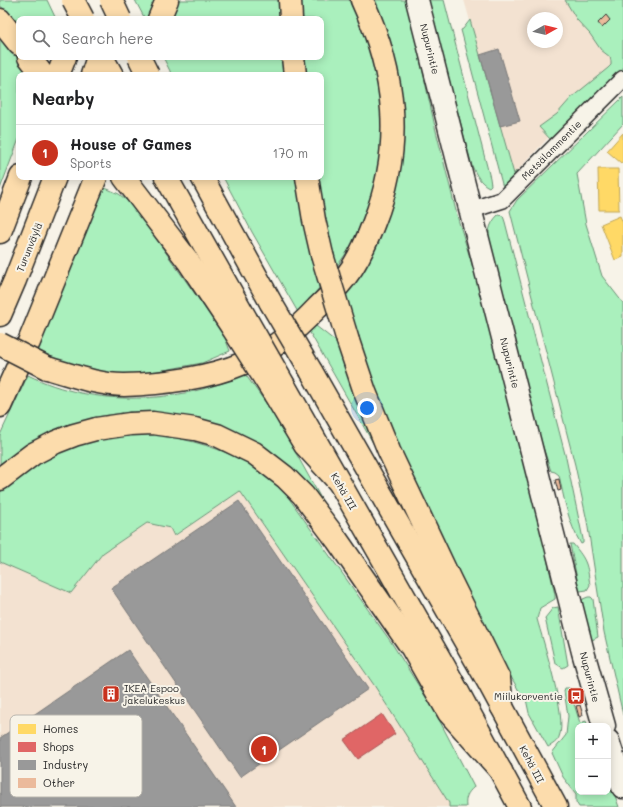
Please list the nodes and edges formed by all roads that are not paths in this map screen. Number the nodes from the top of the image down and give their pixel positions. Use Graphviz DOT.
graph roads {
  1 [pos="111,0"];
  2 [pos="116,0"];
  3 [pos="167,0"];
  4 [pos="290,0"];
  5 [pos="362,0"];
  6 [pos="417,0"];
  7 [pos="111,16"];
  8 [pos="119,16"];
  9 [pos="160,16"];
  10 [pos="291,16"];
  11 [pos="0,20"];
  12 [pos="16,40"];
  13 [pos="31,60"];
  14 [pos="64,60"];
  15 [pos="97,60"];
  16 [pos="104,60"];
  17 [pos="140,60"];
  18 [pos="143,60"];
  19 [pos="293,60"];
  20 [pos="41,72"];
  21 [pos="59,72"];
  22 [pos="93,72"];
  23 [pos="110,72"];
  24 [pos="138,72"];
  25 [pos="146,72"];
  26 [pos="295,72"];
  27 [pos="623,79"];
  28 [pos="20,180"];
  29 [pos="54,180"];
  30 [pos="95,180"];
  31 [pos="168,180"];
  32 [pos="204,180"];
  33 [pos="307,180"];
  34 [pos="130,184"];
  35 [pos="471,210"];
  36 [pos="0,232"];
  37 [pos="0,315"];
  38 [pos="239,323"];
  39 [pos="0,344"];
  40 [pos="0,406"];
  41 [pos="0,479"];
  42 [pos="502,707"];
  43 [pos="603,723"];
  44 [pos="611,750"];
  45 [pos="501,771"];
  46 [pos="623,787"];
  47 [pos="520,807"];
  48 [pos="556,807"];
  1 -- 8 [label="highway, bridge"];
  2 -- 7 [label="highway"];
  3 -- 9 [label="highway"];
  4 -- 10 [label="highway"];
  5 -- 39 [label="highway, bridge"];
  6 -- 35 [label="main road, Nupurintie"];
  11 -- 12 [label="highway"];
  13 -- 20 [label="highway"];
  14 -- 21 [label="highway"];
  15 -- 22 [label="highway"];
  16 -- 23 [label="highway"];
  17 -- 25 [label="highway, bridge"];
  18 -- 24 [label="highway"];
  19 -- 26 [label="highway"];
  27 -- 35 [label="street, Metsälammentie"];
  28 -- 36 [label="highway"];
  29 -- 37 [label="highway, Turunväylä"];
  30 -- 40 [label="highway"];
  31 -- 38 [label="highway"];
  32 -- 42 [label="highway, Kehä III, bridge"];
  33 -- 42 [label="highway, bridge"];
  34 -- 38 [label="highway"];
  35 -- 43 [label="main road, Nupurintie"];
  38 -- 45 [label="highway, Kehä III, bridge"];
  41 -- 45 [label="highway"];
  42 -- 48 [label="highway, Kehä III"];
  44 -- 46 [label="main road"];
  45 -- 47 [label="highway, Kehä III"];
}
